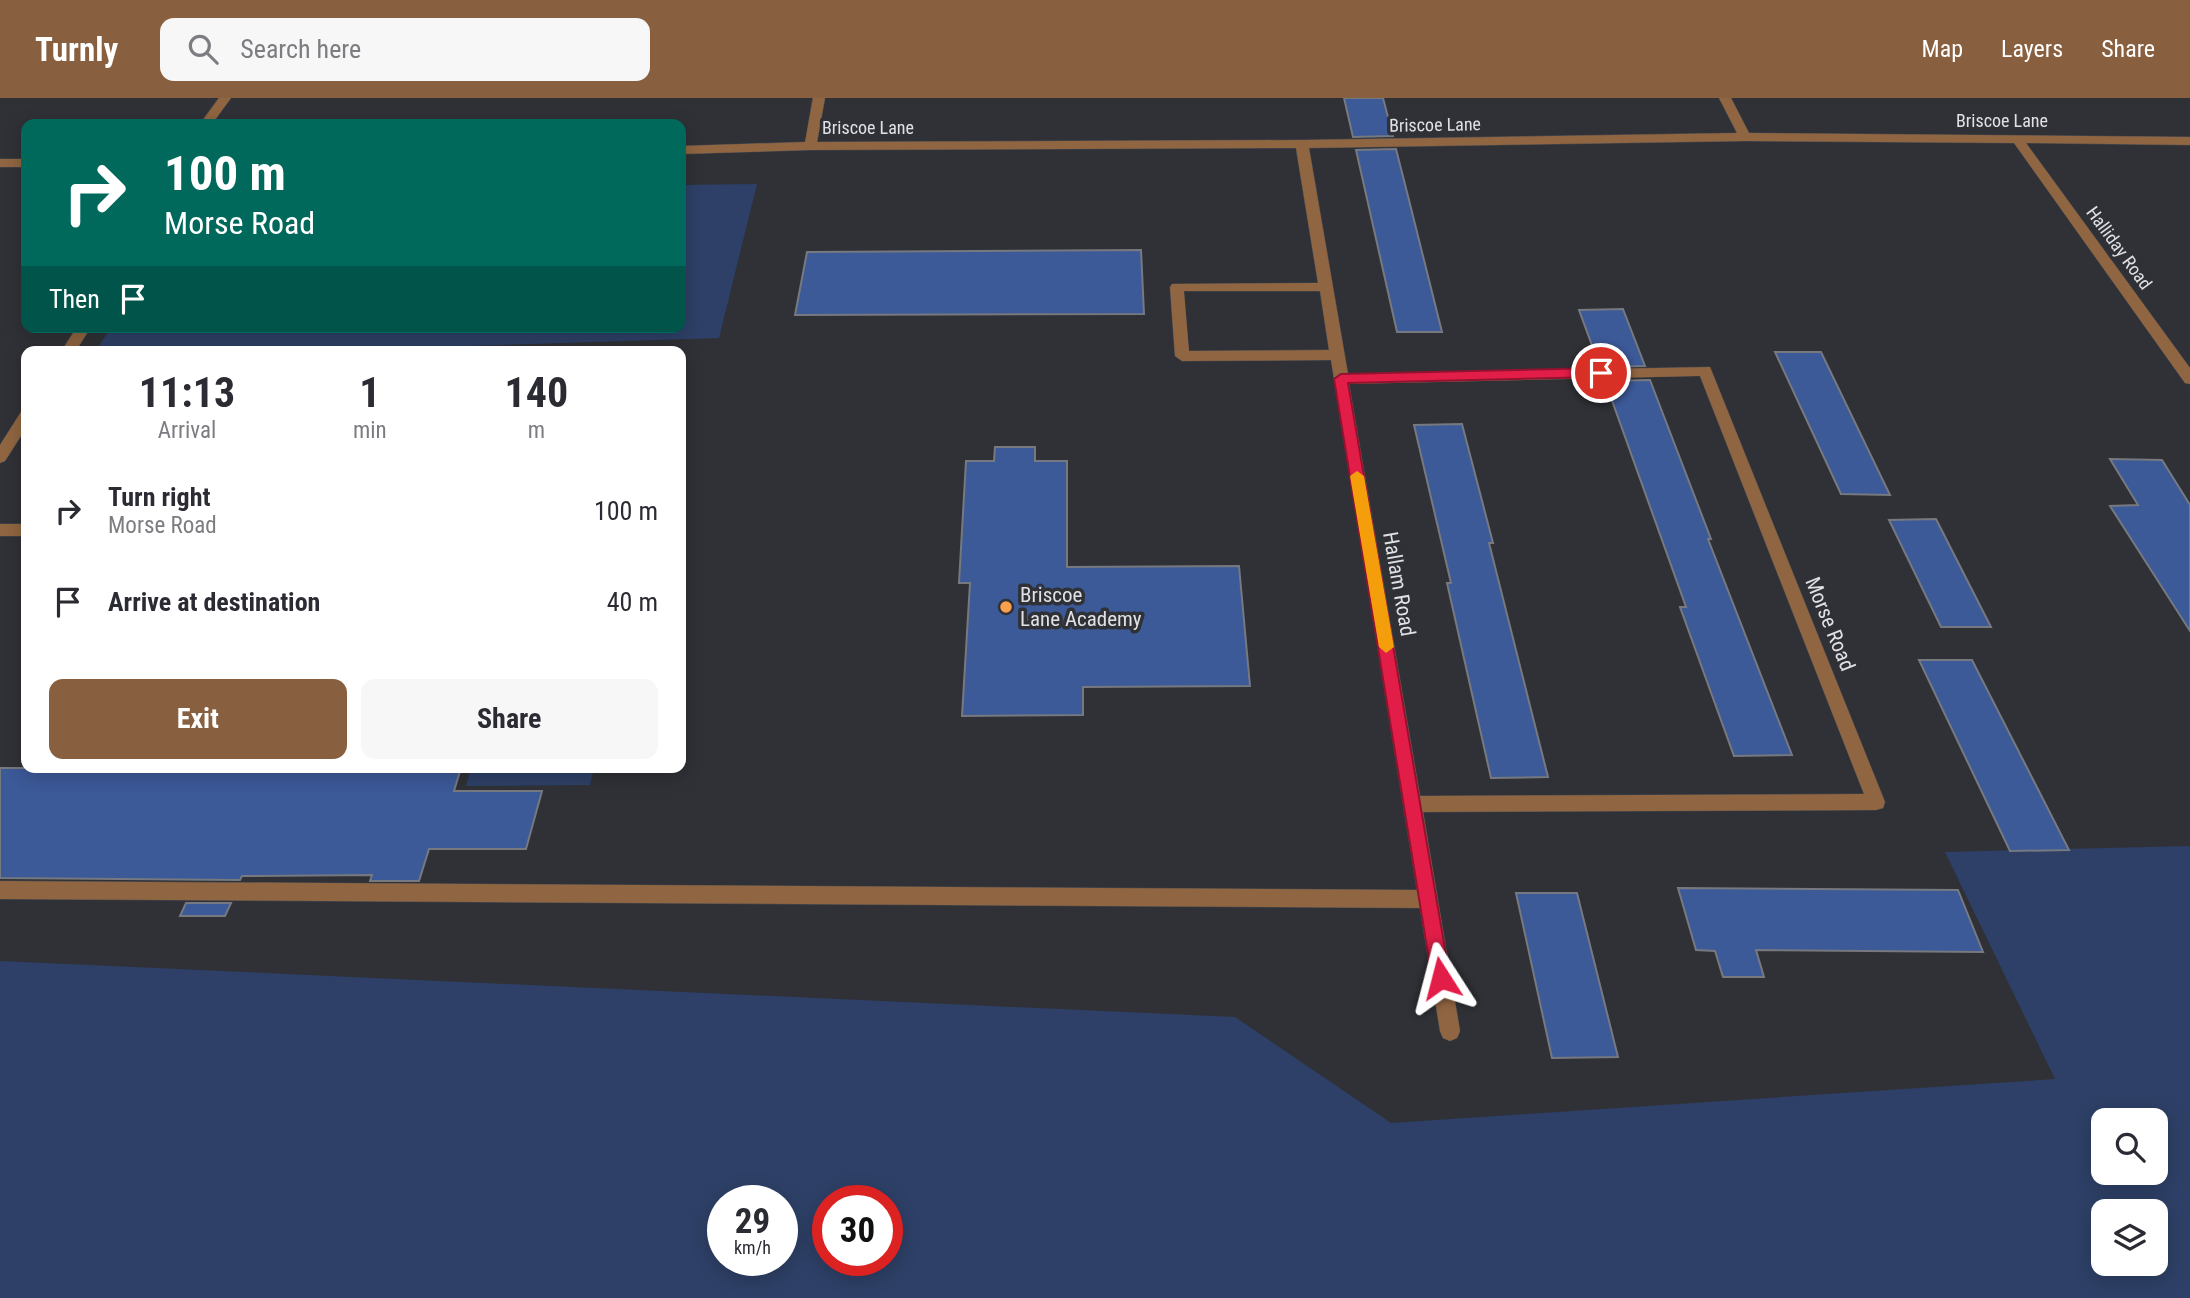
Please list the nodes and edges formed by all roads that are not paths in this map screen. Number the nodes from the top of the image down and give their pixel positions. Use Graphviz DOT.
graph roads {
  1 [pos="225,98"];
  2 [pos="819,98"];
  3 [pos="1725,98"];
  4 [pos="210,119"];
  5 [pos="1745,137"];
  6 [pos="2017,139"];
  7 [pos="2190,141"];
  8 [pos="1302,144"];
  9 [pos="810,146"];
  10 [pos="686,150"];
  11 [pos="0,163"];
  12 [pos="21,163"];
  13 [pos="1326,287"];
  14 [pos="1337,355"];
  15 [pos="1341,379"];
  16 [pos="2190,379"];
  17 [pos="21,424"];
  18 [pos="0,457"];
  19 [pos="0,530"];
  20 [pos="21,530"];
  21 [pos="1413,804"];
  22 [pos="0,890"];
  23 [pos="1428,899"];
  24 [pos="1450,1031"];
  1 -- 4 [label="street"];
  2 -- 9 [label="street"];
  3 -- 5 [label="street"];
  5 -- 6 [label="street, Briscoe Lane"];
  5 -- 8 [label="street, Briscoe Lane"];
  6 -- 7 [label="street, Briscoe Lane"];
  6 -- 16 [label="street, Halliday Road"];
  8 -- 9 [label="street, Briscoe Lane"];
  8 -- 13 [label="street, Hallam Road"];
  9 -- 10 [label="street, Briscoe Lane"];
  11 -- 12 [label="street"];
  13 -- 14 [label="street, Hallam Road"];
  13 -- 14 [label="street"];
  14 -- 15 [label="street, Hallam Road"];
  15 -- 21 [label="street, Hallam Road"];
  15 -- 21 [label="street, Morse Road"];
  17 -- 18 [label="street"];
  19 -- 20 [label="street"];
  21 -- 23 [label="street, Hallam Road"];
  22 -- 23 [label="street"];
  23 -- 24 [label="street, Hallam Road"];
}
